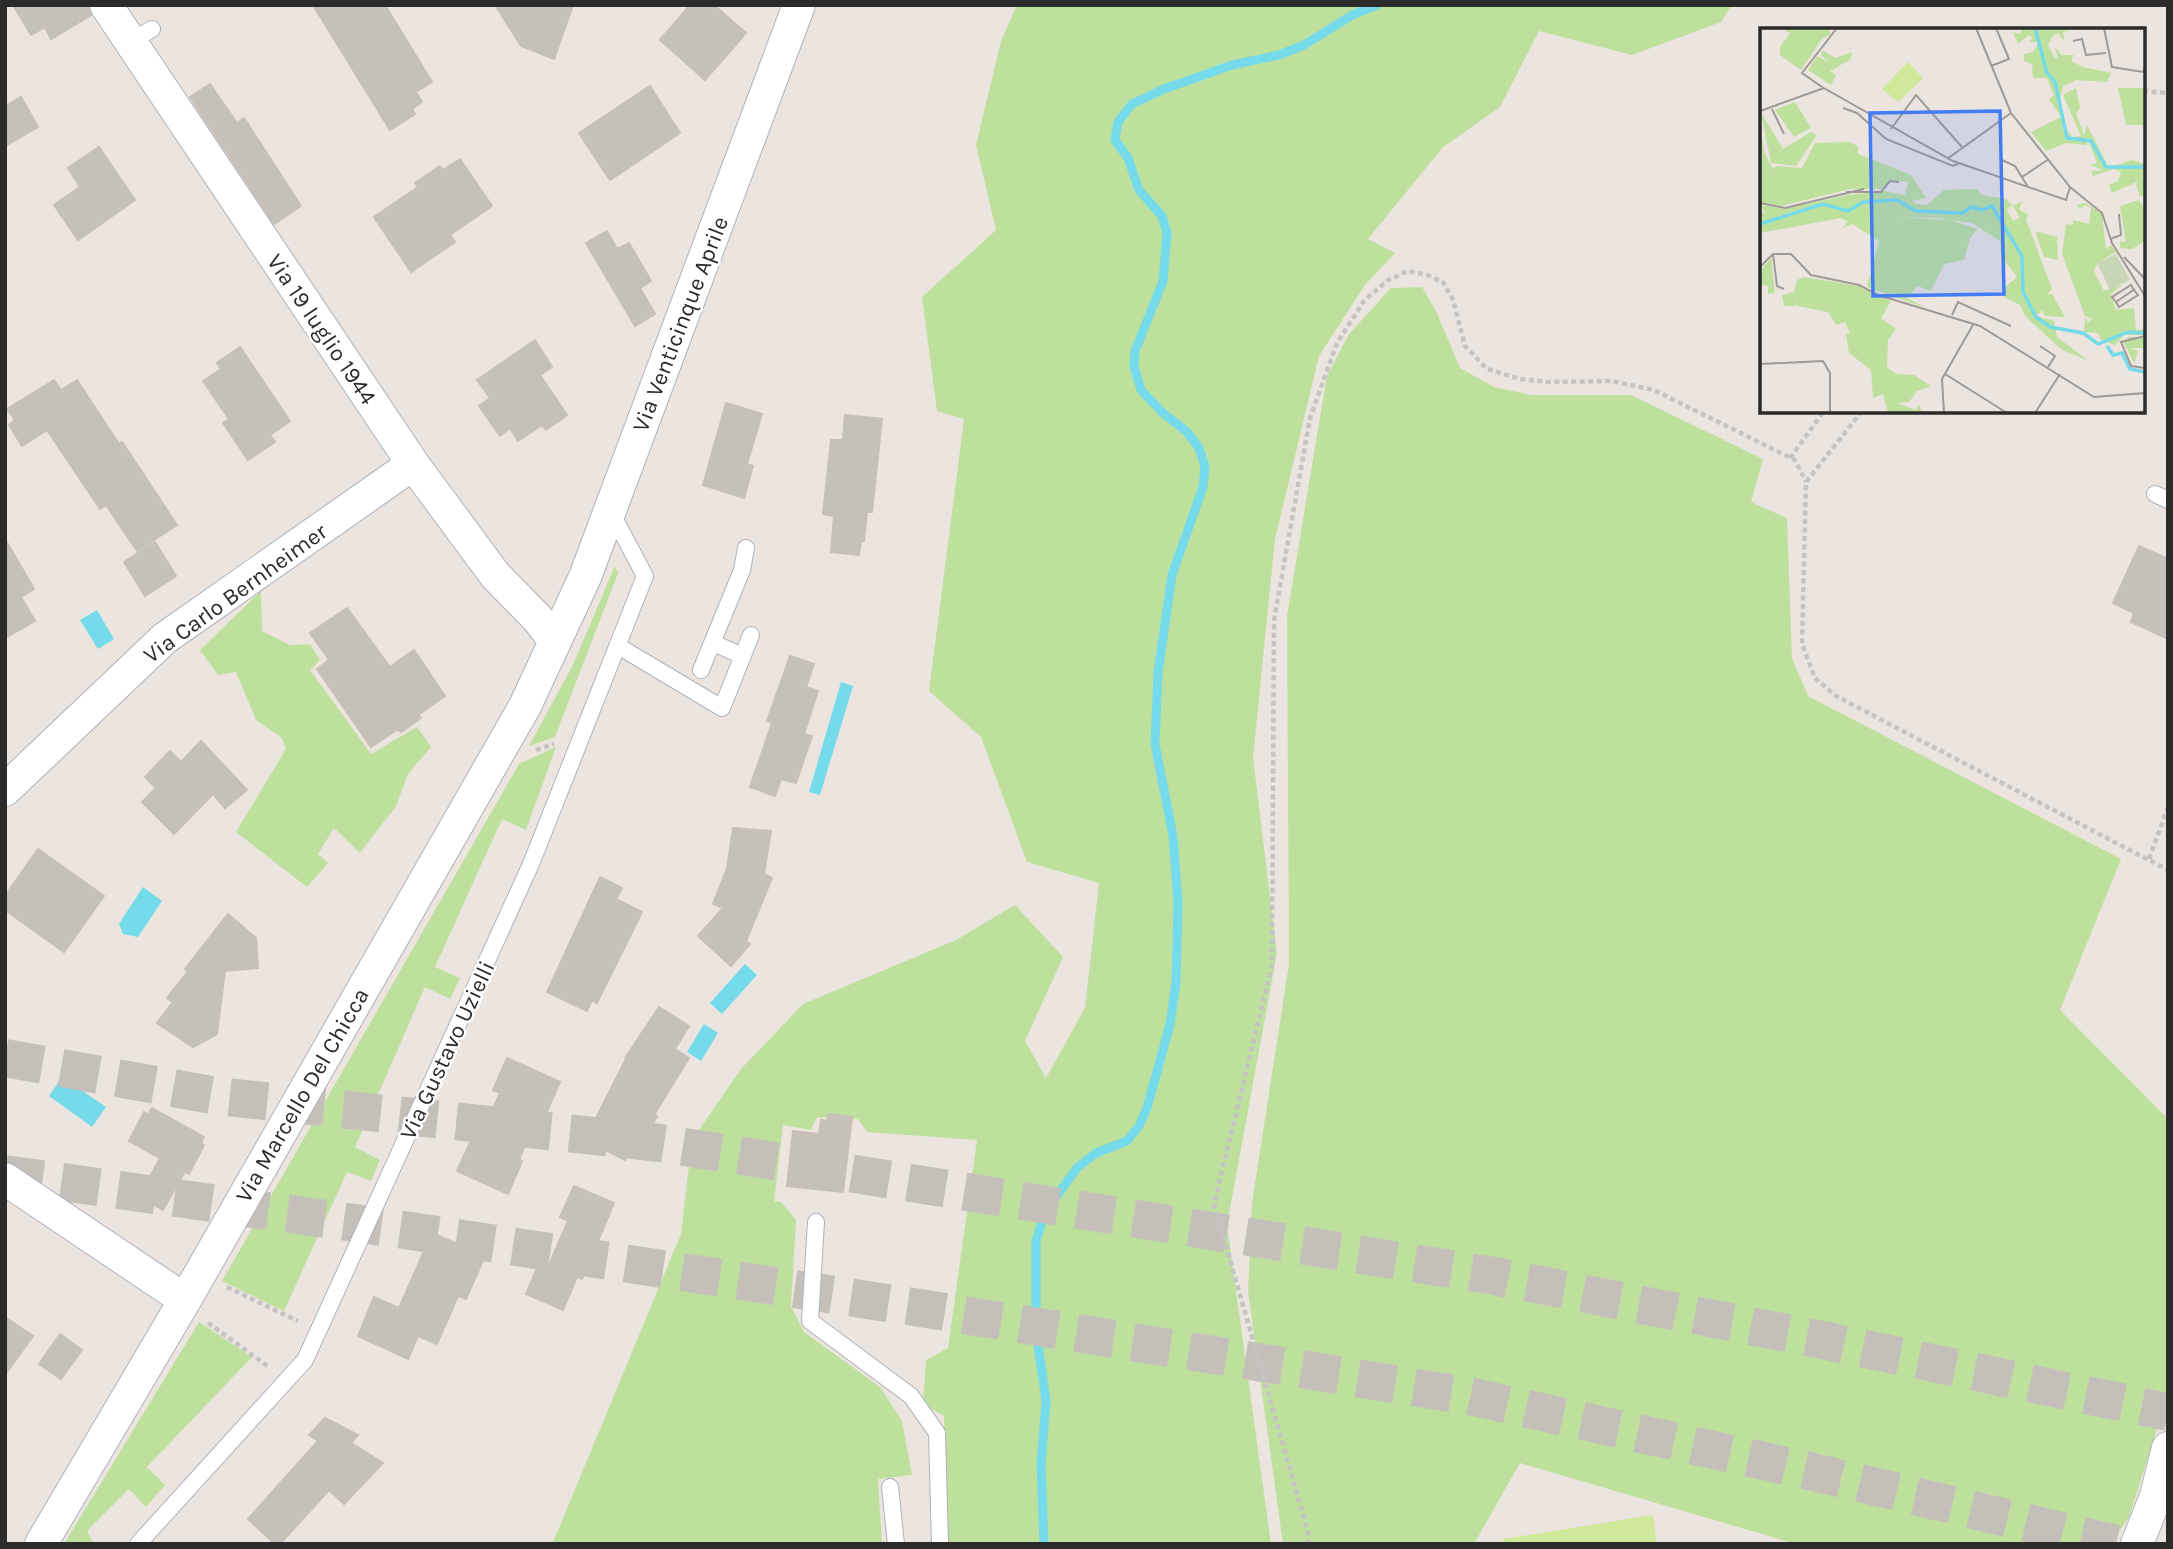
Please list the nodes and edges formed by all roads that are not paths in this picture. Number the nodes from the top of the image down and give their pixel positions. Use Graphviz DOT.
graph roads {
  1 [pos="106,5"];
  2 [pos="799,5"];
  3 [pos="413,464"];
  4 [pos="610,510"];
  5 [pos="746,548"];
  6 [pos="751,635"];
  7 [pos="555,641"];
  8 [pos="713,643"];
  9 [pos="618,646"];
  10 [pos="743,656"];
  11 [pos="701,670"];
  12 [pos="5,790"];
  13 [pos="5,1179"];
  14 [pos="816,1222"];
  15 [pos="192,1308"];
  16 [pos="2168,1448"];
  17 [pos="890,1487"];
  18 [pos="41,1544"];
  19 [pos="138,1544"];
  20 [pos="896,1544"];
  21 [pos="940,1544"];
  22 [pos="2137,1544"];
  1 -- 3 [label="street, Via 19 luglio 1944"];
  2 -- 4 [label="street, Via Venticinque Aprile"];
  3 -- 7 [label="street, Via 19 luglio 1944"];
  3 -- 12 [label="street, Via Carlo Bernheimer"];
  4 -- 7 [label="street, Via Venticinque Aprile"];
  4 -- 9 [label="lane, Via Gustavo Uzielli"];
  5 -- 8 [label="lane"];
  6 -- 10 [label="lane"];
  7 -- 15 [label="street, Via Marcello Del Chicca"];
  8 -- 10 [label="lane"];
  8 -- 11 [label="lane"];
  9 -- 10 [label="lane"];
  9 -- 19 [label="lane, Via Gustavo Uzielli"];
  13 -- 15 [label="street"];
  14 -- 21 [label="lane"];
  15 -- 18 [label="street, Via Marcello Del Chicca"];
  16 -- 22 [label="street"];
  17 -- 20 [label="lane"];
}
